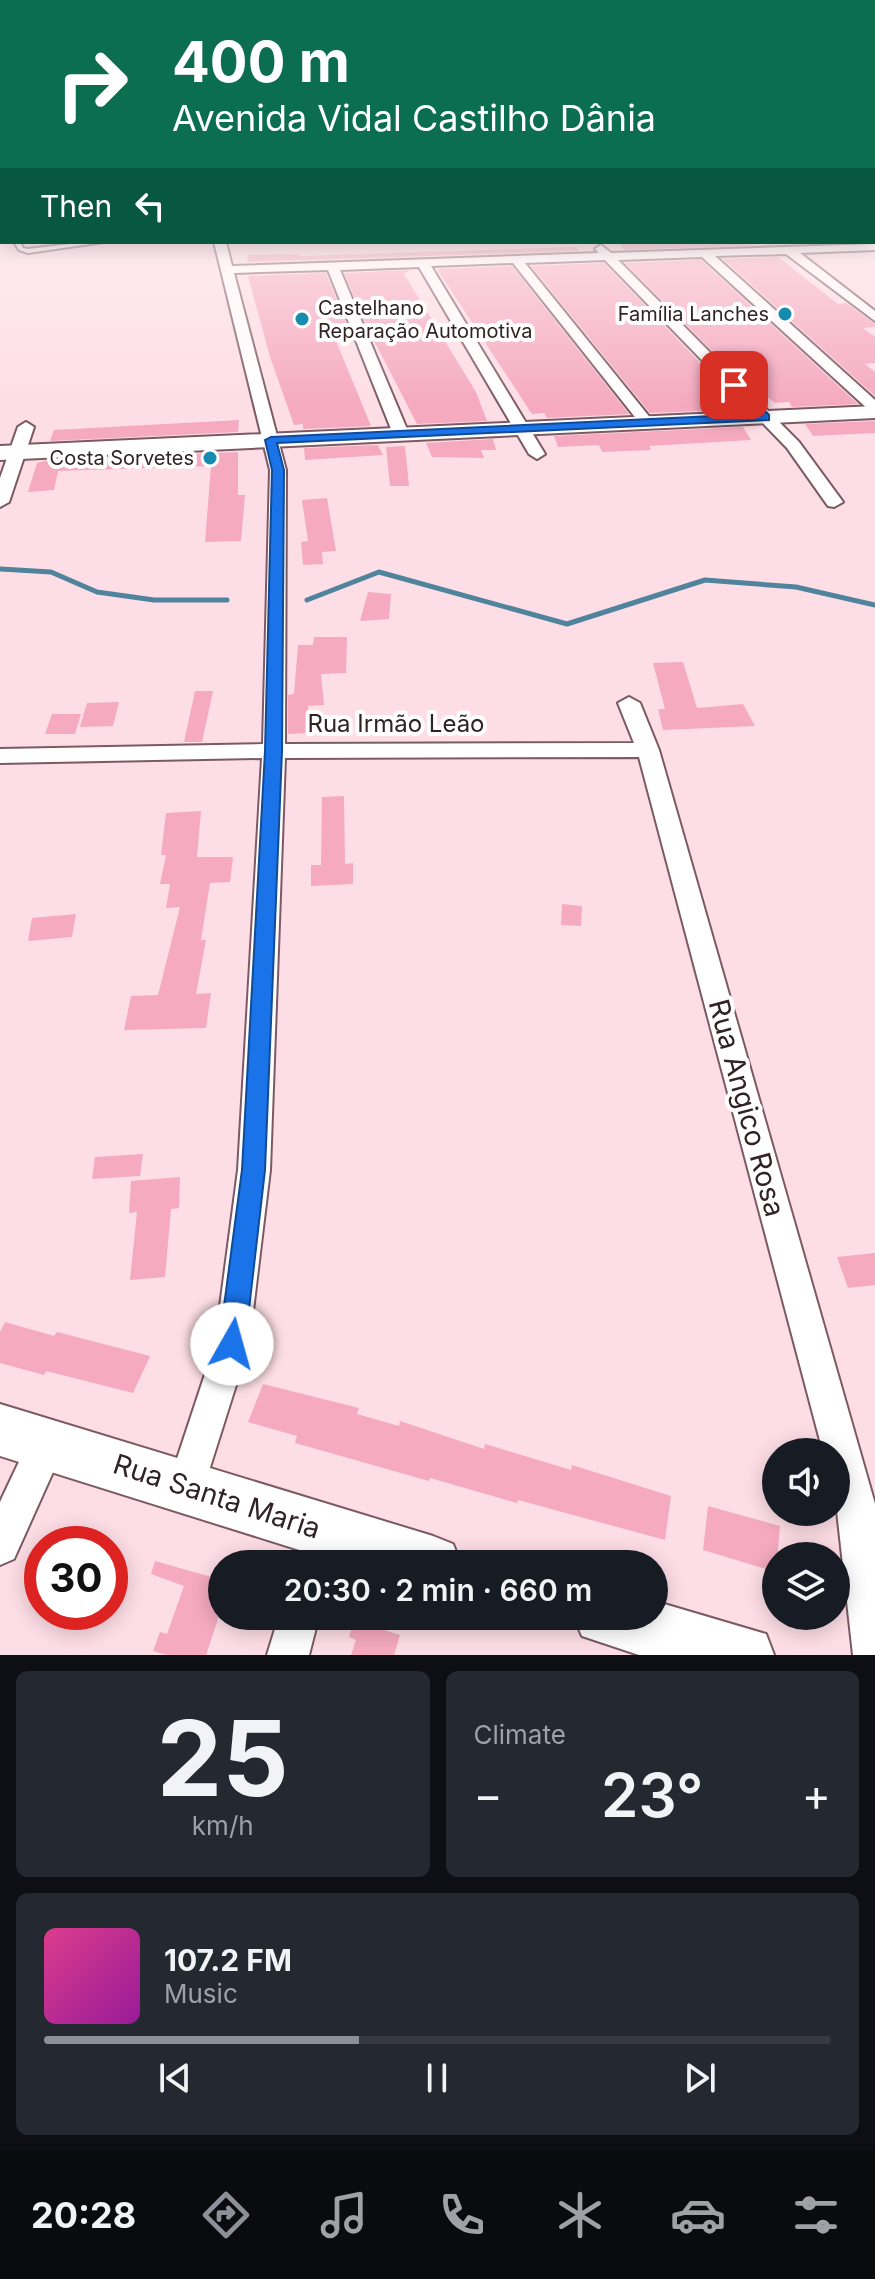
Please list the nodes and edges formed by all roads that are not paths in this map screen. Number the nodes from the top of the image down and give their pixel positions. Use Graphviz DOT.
graph roads {
  1 [pos="22,249"];
  2 [pos="42,249"];
  3 [pos="601,249"];
  4 [pos="805,249"];
  5 [pos="789,250"];
  6 [pos="705,253"];
  7 [pos="224,256"];
  8 [pos="608,256"];
  9 [pos="516,260"];
  10 [pos="423,263"];
  11 [pos="332,266"];
  12 [pos="875,293"];
  13 [pos="847,296"];
  14 [pos="875,317"];
  15 [pos="875,410"];
  16 [pos="765,417"];
  17 [pos="647,423"];
  18 [pos="26,427"];
  19 [pos="522,429"];
  20 [pos="401,434"];
  21 [pos="271,440"];
  22 [pos="10,452"];
  23 [pos="537,454"];
  24 [pos="0,502"];
  25 [pos="834,502"];
  26 [pos="629,703"];
  27 [pos="648,750"];
  28 [pos="274,751"];
  29 [pos="0,756"];
  30 [pos="23,1436"];
  31 [pos="187,1486"];
  32 [pos="0,1545"];
  33 [pos="319,1547"];
  34 [pos="339,1550"];
  35 [pos="295,1630"];
  36 [pos="621,1632"];
  37 [pos="288,1655"];
  38 [pos="745,1655"];
  39 [pos="874,1655"];
  1 -- 2 [label="lane"];
  3 -- 8 [label="street"];
  4 -- 5 [label="street"];
  5 -- 6 [label="street"];
  5 -- 13 [label="street"];
  6 -- 8 [label="street"];
  6 -- 15 [label="street"];
  7 -- 11 [label="street"];
  7 -- 21 [label="street"];
  8 -- 9 [label="street"];
  8 -- 16 [label="street"];
  9 -- 10 [label="street"];
  9 -- 17 [label="street"];
  10 -- 11 [label="street"];
  10 -- 19 [label="street"];
  11 -- 20 [label="street"];
  12 -- 13 [label="street"];
  13 -- 14 [label="street"];
  15 -- 16 [label="street"];
  16 -- 17 [label="street"];
  16 -- 25 [label="street"];
  17 -- 19 [label="street"];
  18 -- 22 [label="street"];
  19 -- 20 [label="street"];
  19 -- 23 [label="street"];
  20 -- 21 [label="street"];
  21 -- 22 [label="street"];
  21 -- 28 [label="street"];
  22 -- 24 [label="street"];
  26 -- 27 [label="street, Rua Angico Rosa"];
  27 -- 28 [label="street, Rua Irmão Leão"];
  27 -- 39 [label="street, Rua Angico Rosa"];
  28 -- 29 [label="street, Rua Irmão Leão"];
  28 -- 31 [label="street"];
  30 -- 31 [label="street, Rua Santa Maria"];
  30 -- 32 [label="street"];
  31 -- 33 [label="street, Rua Santa Maria"];
  33 -- 34 [label="street, Rua Santa Maria"];
  35 -- 37 [label="street"];
  36 -- 38 [label="street"];
}
